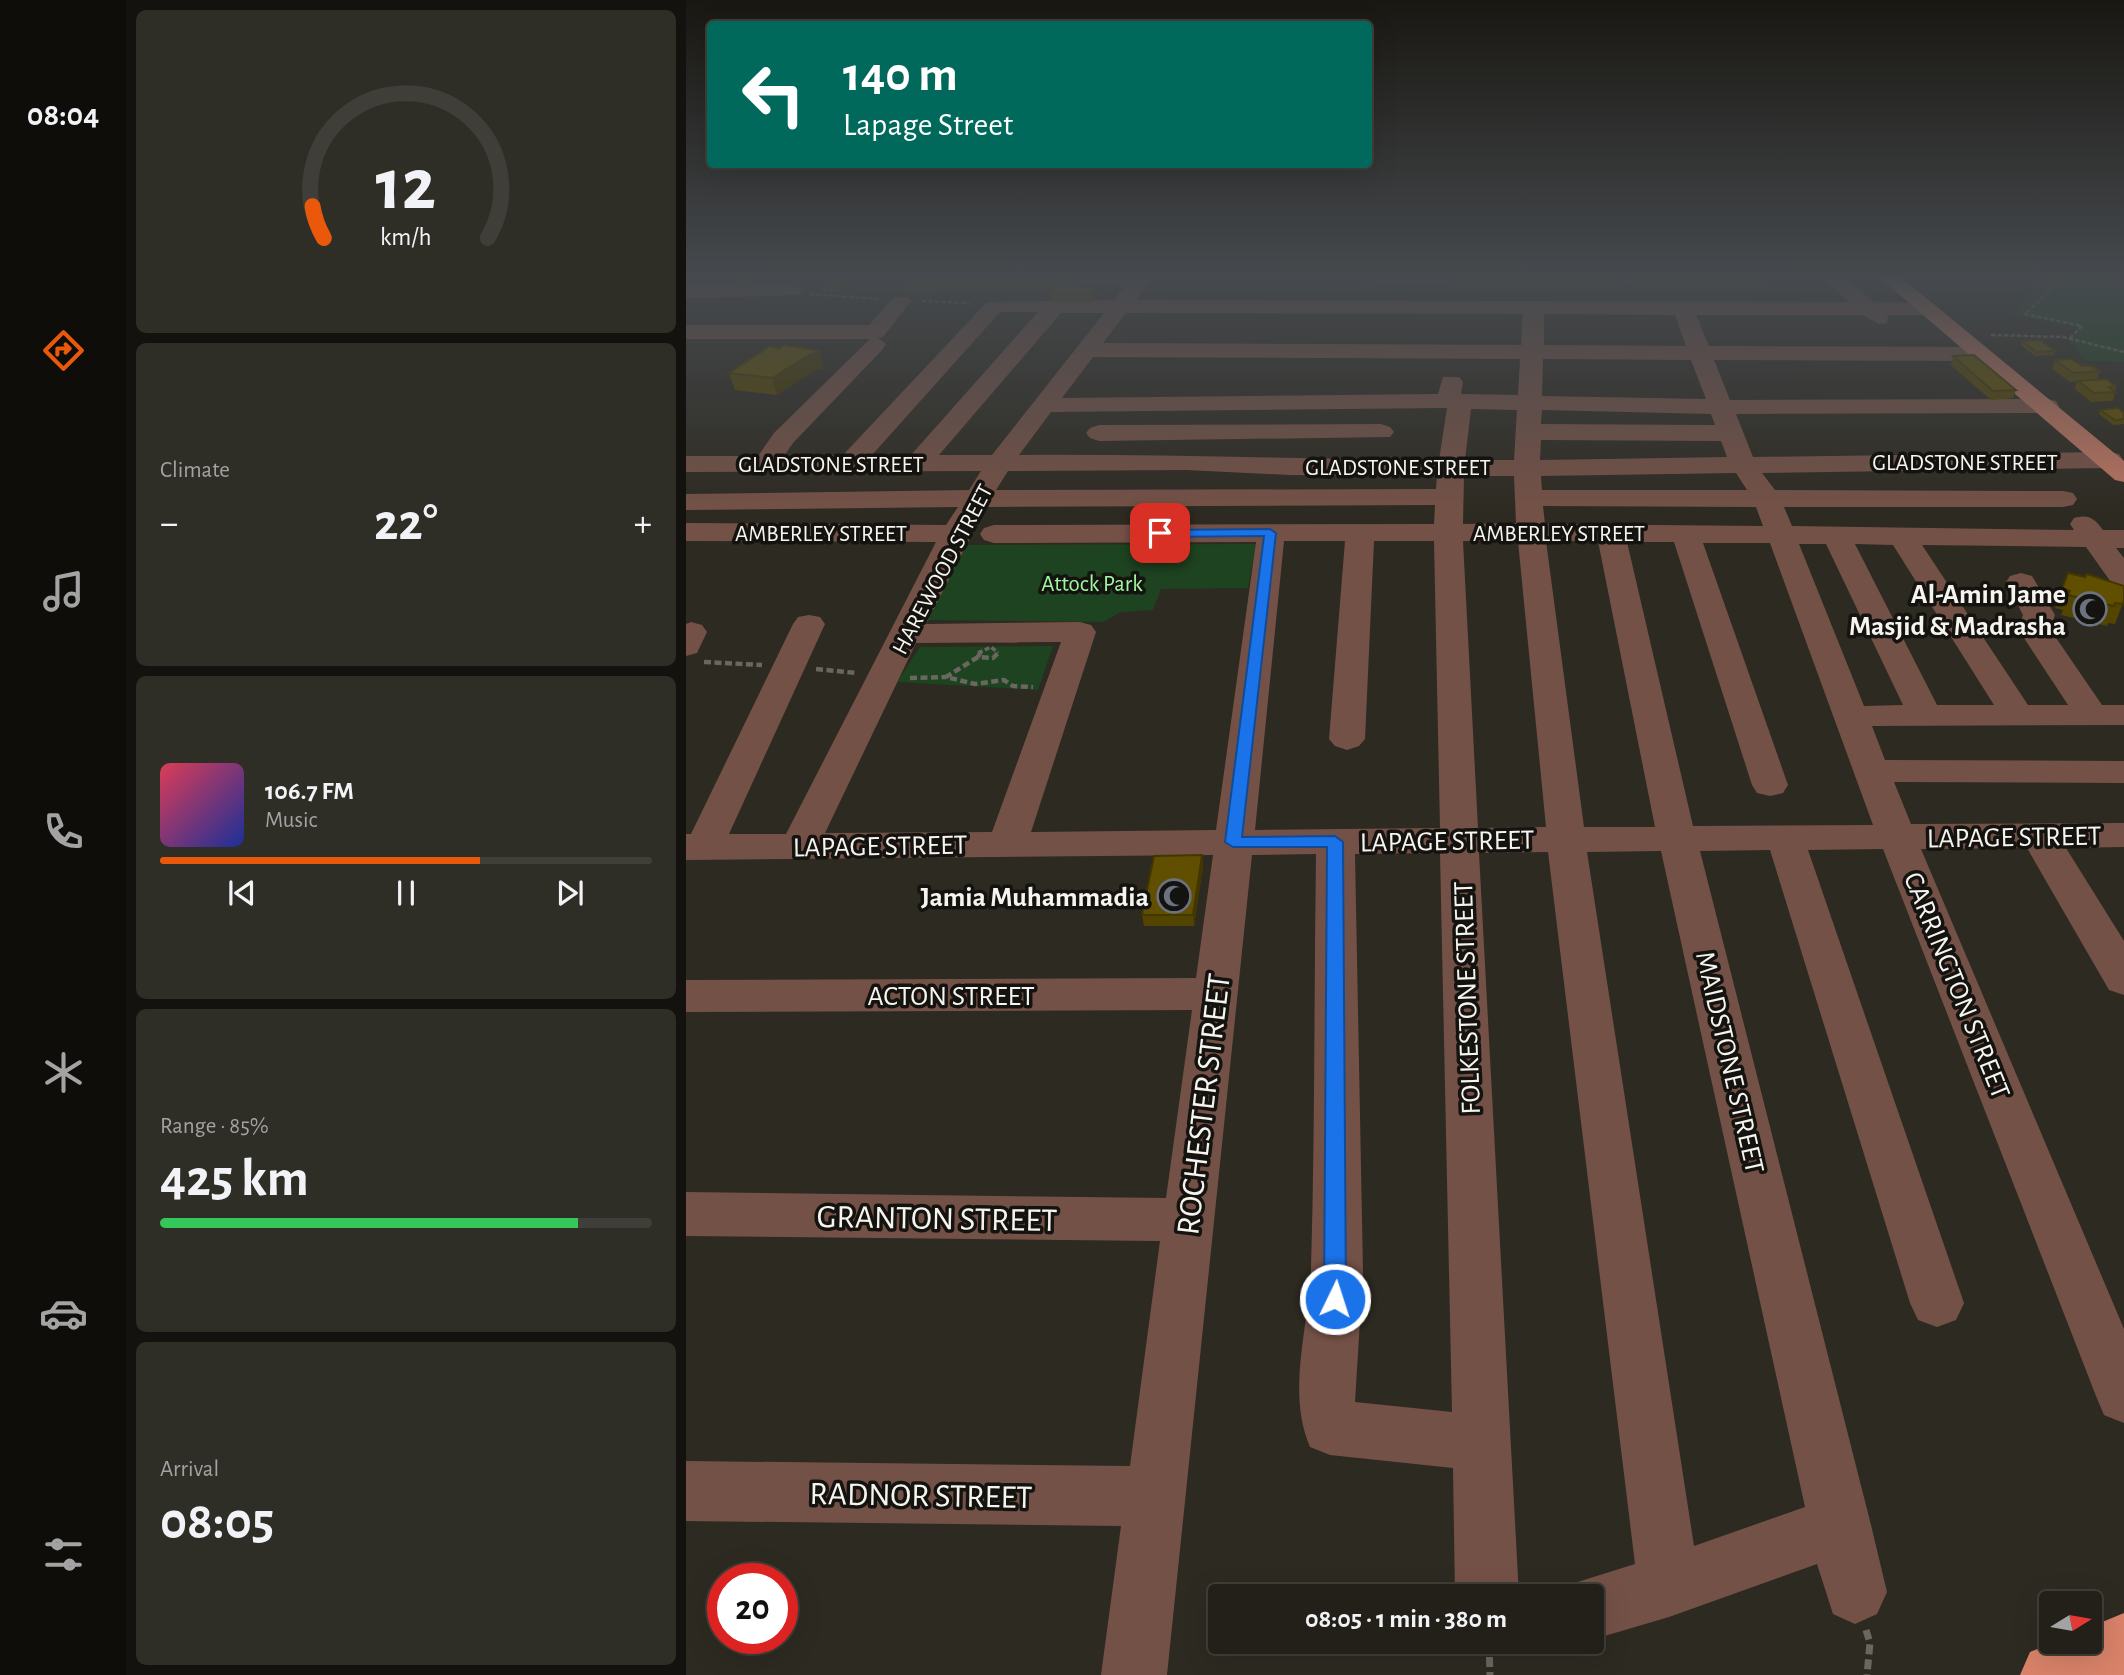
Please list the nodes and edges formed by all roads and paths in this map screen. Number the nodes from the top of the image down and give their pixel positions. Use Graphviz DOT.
graph roads {
  1 [pos="858,356"];
  2 [pos="948,356"];
  3 [pos="1011,356"];
  4 [pos="1080,356"];
  5 [pos="1106,356"];
  6 [pos="1148,356"];
  7 [pos="1336,356"];
  8 [pos="1397,356"];
  9 [pos="1455,356"];
  10 [pos="1533,356"];
  11 [pos="1701,356"];
  12 [pos="1919,356"];
  13 [pos="1984,356"];
  14 [pos="1142,366"];
  15 [pos="1532,377"];
  16 [pos="1560,377"];
  17 [pos="1682,378"];
  18 [pos="1709,378"];
  19 [pos="1737,379"];
  20 [pos="1449,400"];
  21 [pos="1389,401"];
  22 [pos="1531,402"];
  23 [pos="1044,405"];
  24 [pos="1117,405"];
  25 [pos="2046,406"];
  26 [pos="1720,407"];
  27 [pos="1972,407"];
  28 [pos="1381,432"];
  29 [pos="1530,432"];
  30 [pos="1099,433"];
  31 [pos="1731,433"];
  32 [pos="1758,433"];
  33 [pos="2032,462"];
  34 [pos="999,463"];
  35 [pos="1078,463"];
  36 [pos="1742,463"];
  37 [pos="694,464"];
  38 [pos="765,464"];
  39 [pos="850,464"];
  40 [pos="917,464"];
  41 [pos="1374,465"];
  42 [pos="1450,467"];
  43 [pos="2117,467"];
  44 [pos="1527,468"];
  45 [pos="978,498"];
  46 [pos="1767,499"];
  47 [pos="2063,499"];
  48 [pos="686,502"];
  49 [pos="1450,515"];
  50 [pos="1530,515"];
  51 [pos="686,532"];
  52 [pos="1360,532"];
  53 [pos="1610,532"];
  54 [pos="1270,533"];
  55 [pos="1780,533"];
  56 [pos="955,534"];
  57 [pos="994,534"];
  58 [pos="1686,534"];
  59 [pos="1835,534"];
  60 [pos="1901,535"];
  61 [pos="2094,537"];
  62 [pos="2124,539"];
  63 [pos="2021,582"];
  64 [pos="2115,583"];
  65 [pos="809,624"];
  66 [pos="907,634"];
  67 [pos="978,657"];
  68 [pos="1039,687"];
  69 [pos="1925,715"];
  70 [pos="2017,715"];
  71 [pos="2108,715"];
  72 [pos="1851,716"];
  73 [pos="1347,739"];
  74 [pos="1872,771"];
  75 [pos="2124,772"];
  76 [pos="1770,785"];
  77 [pos="1892,823"];
  78 [pos="2038,835"];
  79 [pos="2124,835"];
  80 [pos="1677,838"];
  81 [pos="1785,838"];
  82 [pos="1566,839"];
  83 [pos="1460,841"];
  84 [pos="1009,842"];
  85 [pos="1233,842"];
  86 [pos="1335,842"];
  87 [pos="799,846"];
  88 [pos="695,847"];
  89 [pos="2124,979"];
  90 [pos="1215,994"];
  91 [pos="686,996"];
  92 [pos="686,1214"];
  93 [pos="1188,1220"];
  94 [pos="1937,1303"];
  95 [pos="2124,1396"];
  96 [pos="1482,1443"];
  97 [pos="686,1491"];
  98 [pos="1155,1496"];
  99 [pos="1841,1525"];
  100 [pos="1487,1584"];
  101 [pos="1669,1586"];
  102 [pos="1855,1592"];
  103 [pos="1604,1604"];
  104 [pos="2124,1645"];
  105 [pos="1489,1654"];
  106 [pos="1134,1675"];
  107 [pos="1490,1675"];
  108 [pos="2053,1675"];
  1 -- 38 [label="street"];
  2 -- 39 [label="street"];
  3 -- 40 [label="street"];
  4 -- 23 [label="street, HAREWOOD STREET"];
  5 -- 14 [label="street"];
  6 -- 14 [label="street"];
  7 -- 14 [label="street"];
  8 -- 21 [label="street"];
  9 -- 20 [label="street, FOLKESTONE STREET"];
  10 -- 15 [label="street"];
  11 -- 18 [label="street, CARRINGTON STREET"];
  12 -- 27 [label="street"];
  13 -- 25 [label="main road"];
  14 -- 24 [label="street"];
  15 -- 16 [label="street"];
  15 -- 22 [label="street"];
  17 -- 18 [label="street"];
  18 -- 19 [label="street"];
  18 -- 26 [label="street, CARRINGTON STREET"];
  20 -- 21 [label="street"];
  20 -- 22 [label="street"];
  20 -- 42 [label="street, FOLKESTONE STREET"];
  21 -- 24 [label="street"];
  21 -- 28 [label="street"];
  22 -- 26 [label="street"];
  22 -- 29 [label="street"];
  23 -- 24 [label="street"];
  23 -- 34 [label="street, HAREWOOD STREET"];
  24 -- 30 [label="street"];
  25 -- 27 [label="street"];
  25 -- 43 [label="main road"];
  26 -- 27 [label="street"];
  26 -- 31 [label="street, CARRINGTON STREET"];
  27 -- 33 [label="street"];
  28 -- 30 [label="street"];
  28 -- 41 [label="street"];
  29 -- 31 [label="street"];
  29 -- 44 [label="street"];
  30 -- 35 [label="street"];
  31 -- 32 [label="street"];
  31 -- 36 [label="street, CARRINGTON STREET"];
  33 -- 36 [label="street, GLADSTONE STREET"];
  33 -- 43 [label="street, GLADSTONE STREET"];
  33 -- 47 [label="street"];
  34 -- 35 [label="street, GLADSTONE STREET"];
  34 -- 40 [label="street, GLADSTONE STREET"];
  34 -- 45 [label="street, HAREWOOD STREET"];
  35 -- 41 [label="street, GLADSTONE STREET"];
  36 -- 44 [label="street, GLADSTONE STREET"];
  36 -- 46 [label="street, CARRINGTON STREET"];
  37 -- 38 [label="street, GLADSTONE STREET"];
  38 -- 39 [label="street, GLADSTONE STREET"];
  39 -- 40 [label="street, GLADSTONE STREET"];
  41 -- 42 [label="street, GLADSTONE STREET"];
  42 -- 44 [label="street, GLADSTONE STREET"];
  42 -- 49 [label="street, FOLKESTONE STREET"];
  44 -- 50 [label="street"];
  45 -- 48 [label="street"];
  45 -- 49 [label="street"];
  45 -- 56 [label="street, HAREWOOD STREET"];
  46 -- 47 [label="street"];
  46 -- 50 [label="street"];
  46 -- 55 [label="street, CARRINGTON STREET"];
  47 -- 61 [label="street"];
  49 -- 50 [label="street, AMBERLEY STREET"];
  49 -- 52 [label="street, AMBERLEY STREET"];
  49 -- 83 [label="street, FOLKESTONE STREET"];
  50 -- 53 [label="street, AMBERLEY STREET"];
  50 -- 82 [label="street"];
  51 -- 56 [label="street, AMBERLEY STREET"];
  52 -- 54 [label="street, AMBERLEY STREET"];
  52 -- 73 [label="street"];
  53 -- 58 [label="street, AMBERLEY STREET"];
  53 -- 80 [label="street, MAIDSTONE STREET"];
  54 -- 57 [label="street, AMBERLEY STREET"];
  54 -- 85 [label="street, ROCHESTER STREET"];
  55 -- 58 [label="street, AMBERLEY STREET"];
  55 -- 59 [label="street, AMBERLEY STREET"];
  55 -- 72 [label="street, CARRINGTON STREET"];
  56 -- 66 [label="street, HAREWOOD STREET"];
  58 -- 76 [label="street"];
  59 -- 60 [label="street, AMBERLEY STREET"];
  59 -- 69 [label="street"];
  60 -- 61 [label="street, AMBERLEY STREET"];
  60 -- 70 [label="street"];
  61 -- 62 [label="street, AMBERLEY STREET"];
  61 -- 64 [label="street"];
  63 -- 71 [label="street"];
  65 -- 88 [label="street"];
  66 -- 84 [label="street"];
  66 -- 87 [label="street, HAREWOOD STREET"];
  67 -- 68 [label="path"];
  69 -- 70 [label="street"];
  69 -- 72 [label="street"];
  70 -- 71 [label="street"];
  72 -- 74 [label="street, CARRINGTON STREET"];
  74 -- 75 [label="street"];
  74 -- 77 [label="street, CARRINGTON STREET"];
  77 -- 78 [label="street, LAPAGE STREET"];
  77 -- 81 [label="street, LAPAGE STREET"];
  77 -- 95 [label="street, CARRINGTON STREET"];
  78 -- 79 [label="street, LAPAGE STREET"];
  78 -- 89 [label="street"];
  80 -- 81 [label="street, LAPAGE STREET"];
  80 -- 82 [label="street, LAPAGE STREET"];
  80 -- 99 [label="street, MAIDSTONE STREET"];
  81 -- 94 [label="street"];
  82 -- 83 [label="street, LAPAGE STREET"];
  82 -- 101 [label="street"];
  83 -- 86 [label="street, LAPAGE STREET"];
  83 -- 96 [label="street, FOLKESTONE STREET"];
  84 -- 85 [label="street, LAPAGE STREET"];
  84 -- 87 [label="street, LAPAGE STREET"];
  85 -- 86 [label="street, LAPAGE STREET"];
  85 -- 90 [label="street, ROCHESTER STREET"];
  86 -- 96 [label="street"];
  87 -- 88 [label="street, LAPAGE STREET"];
  90 -- 91 [label="street, ACTON STREET"];
  90 -- 93 [label="street, ROCHESTER STREET"];
  92 -- 93 [label="street, GRANTON STREET"];
  93 -- 98 [label="street, ROCHESTER STREET"];
  96 -- 100 [label="street, FOLKESTONE STREET"];
  97 -- 98 [label="street, RADNOR STREET"];
  98 -- 106 [label="street, ROCHESTER STREET"];
  99 -- 101 [label="street"];
  99 -- 102 [label="street, MAIDSTONE STREET"];
  101 -- 103 [label="street"];
  104 -- 108 [label="highway"];
  105 -- 107 [label="path"];
}
